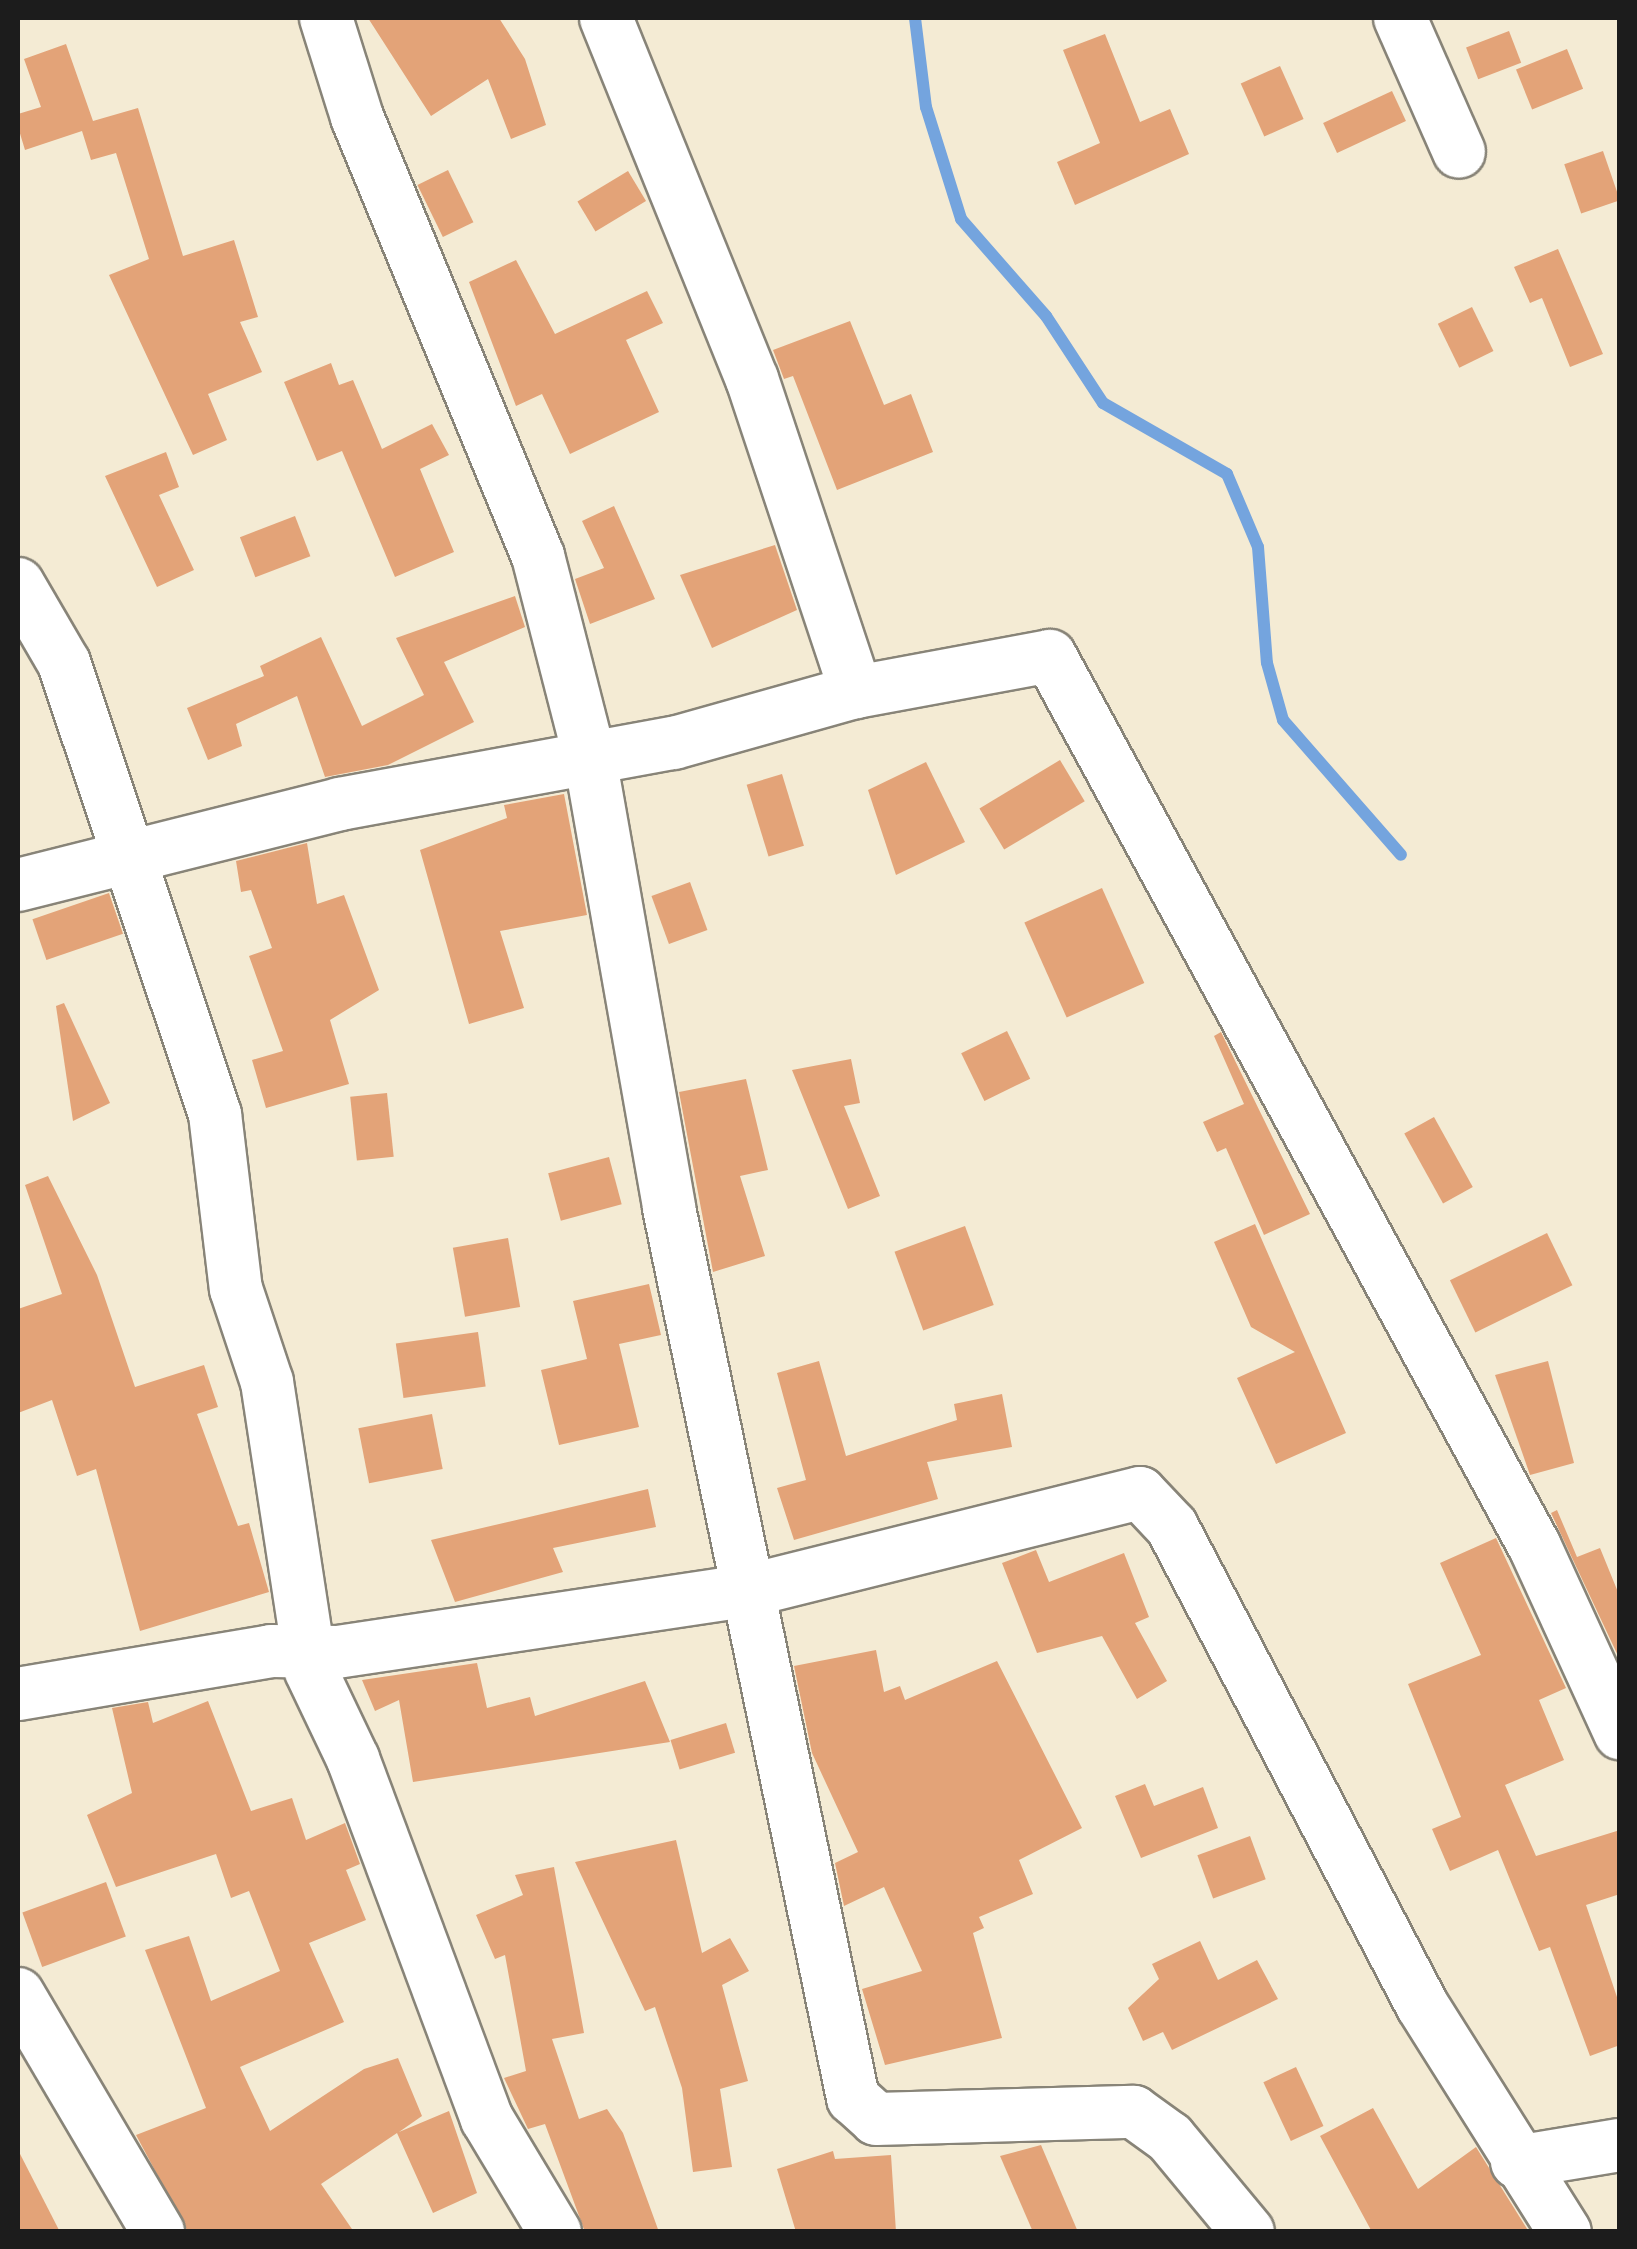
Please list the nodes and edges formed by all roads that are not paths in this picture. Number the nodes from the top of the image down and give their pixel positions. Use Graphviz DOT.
graph roads {
  1 [pos="326,18"];
  2 [pos="606,18"];
  3 [pos="1400,18"];
  4 [pos="1459,152"];
  5 [pos="18,584"];
  6 [pos="856,692"];
  7 [pos="590,758"];
  8 [pos="122,856"];
  9 [pos="18,886"];
  10 [pos="747,1591"];
  11 [pos="307,1648"];
  12 [pos="18,1694"];
  13 [pos="1620,1734"];
  14 [pos="18,1994"];
  15 [pos="1620,2144"];
  16 [pos="1517,2162"];
  17 [pos="158,2232"];
  18 [pos="555,2232"];
  19 [pos="1248,2232"];
  20 [pos="1565,2232"];
  1 -- 7 [label="street"];
  2 -- 6 [label="street"];
  3 -- 4 [label="street"];
  5 -- 8 [label="street"];
  6 -- 7 [label="street"];
  6 -- 13 [label="street"];
  7 -- 8 [label="street"];
  7 -- 10 [label="street"];
  8 -- 9 [label="street"];
  8 -- 11 [label="street"];
  10 -- 11 [label="street"];
  10 -- 16 [label="street"];
  10 -- 19 [label="street"];
  11 -- 12 [label="street"];
  11 -- 18 [label="street"];
  14 -- 17 [label="street"];
  15 -- 16 [label="street"];
  16 -- 20 [label="street"];
}
